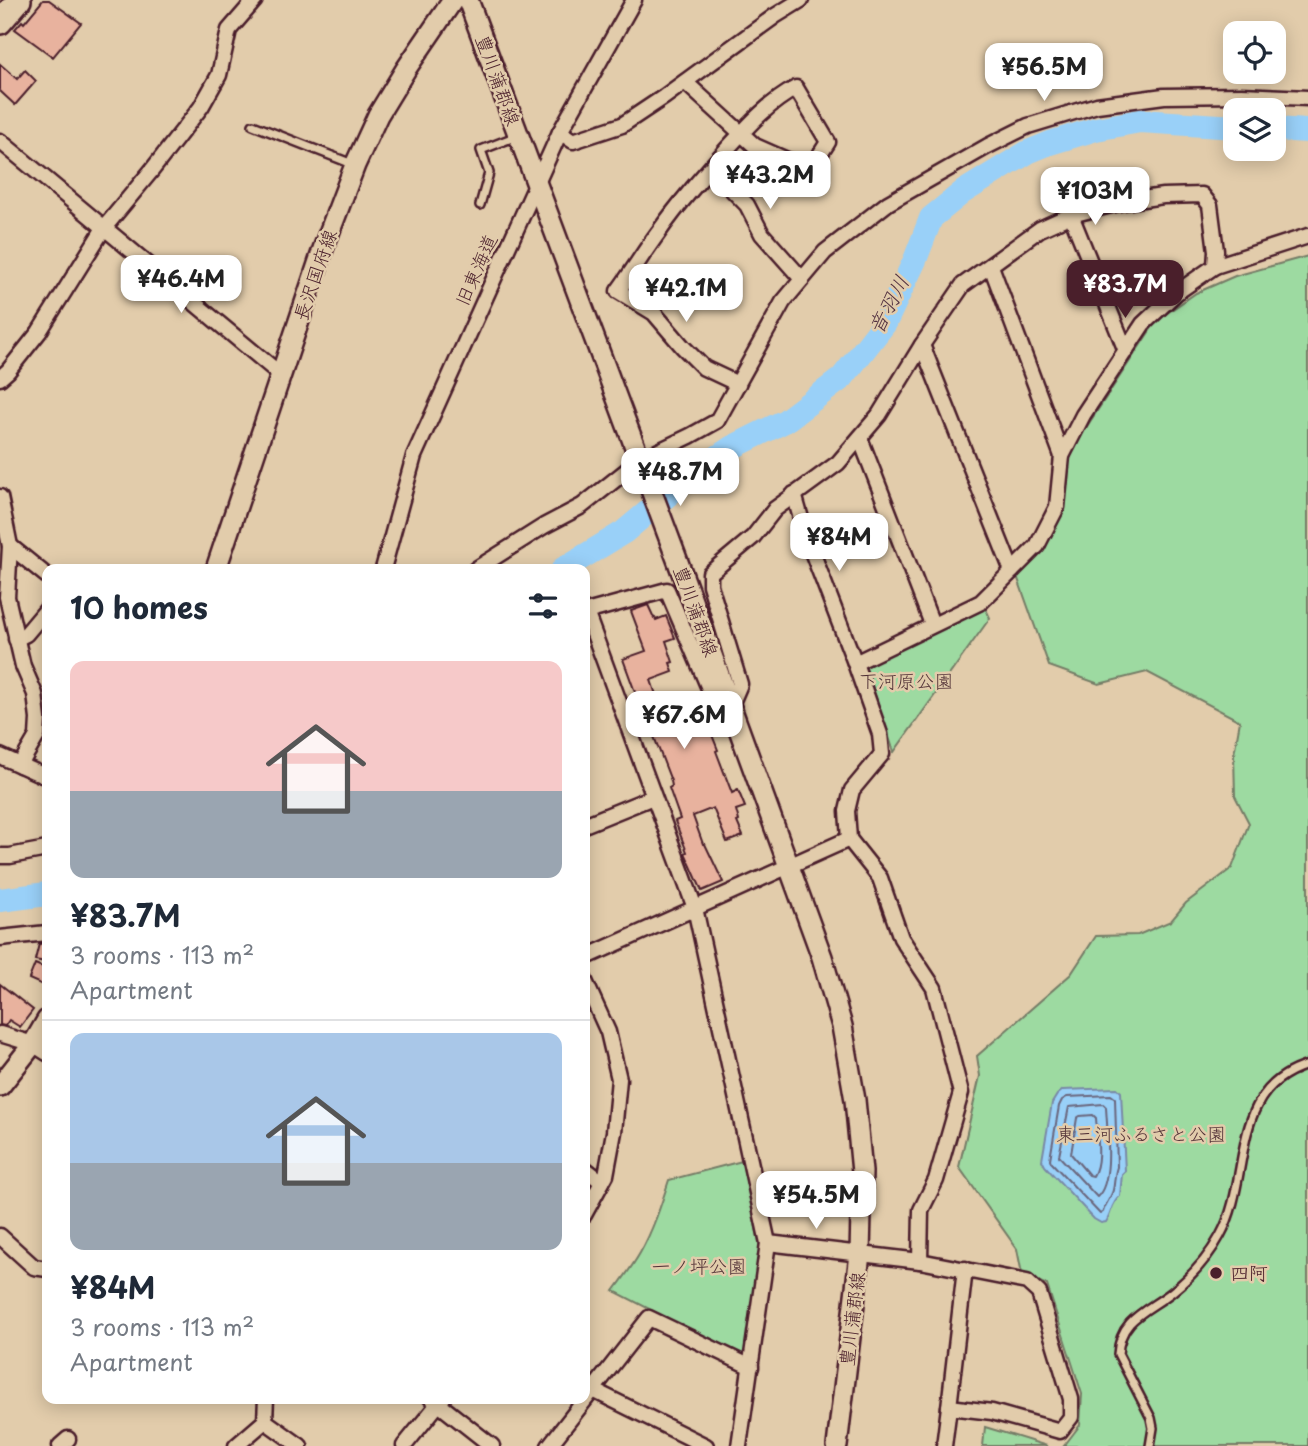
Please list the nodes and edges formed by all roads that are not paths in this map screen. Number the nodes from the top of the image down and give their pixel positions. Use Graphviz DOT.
graph roads {
  1 [pos="19,0"];
  2 [pos="255,0"];
  3 [pos="453,0"];
  4 [pos="468,0"];
  5 [pos="635,0"];
  6 [pos="801,0"];
  7 [pos="0,22"];
  8 [pos="685,82"];
  9 [pos="1308,97"];
  10 [pos="253,125"];
  11 [pos="560,132"];
  12 [pos="741,134"];
  13 [pos="518,136"];
  14 [pos="0,142"];
  15 [pos="355,165"];
  16 [pos="710,168"];
  17 [pos="536,184"];
  18 [pos="480,205"];
  19 [pos="1071,215"];
  20 [pos="104,228"];
  21 [pos="1308,236"];
  22 [pos="991,266"];
  23 [pos="1215,266"];
  24 [pos="802,279"];
  25 [pos="922,345"];
  26 [pos="1126,352"];
  27 [pos="281,375"];
  28 [pos="0,378"];
  29 [pos="738,384"];
  30 [pos="860,438"];
  31 [pos="1062,456"];
  32 [pos="642,464"];
  33 [pos="794,494"];
  34 [pos="0,497"];
  35 [pos="10,546"];
  36 [pos="218,564"];
  37 [pos="384,564"];
  38 [pos="484,564"];
  39 [pos="1012,571"];
  40 [pos="42,572"];
  41 [pos="7,597"];
  42 [pos="590,611"];
  43 [pos="0,614"];
  44 [pos="42,615"];
  45 [pos="932,624"];
  46 [pos="590,626"];
  47 [pos="16,639"];
  48 [pos="855,663"];
  49 [pos="731,705"];
  50 [pos="0,757"];
  51 [pos="20,765"];
  52 [pos="42,775"];
  53 [pos="653,797"];
  54 [pos="590,823"];
  55 [pos="849,839"];
  56 [pos="42,850"];
  57 [pos="0,856"];
  58 [pos="789,866"];
  59 [pos="695,908"];
  60 [pos="42,934"];
  61 [pos="0,938"];
  62 [pos="590,955"];
  63 [pos="590,992"];
  64 [pos="0,1034"];
  65 [pos="40,1048"];
  66 [pos="1308,1065"];
  67 [pos="0,1086"];
  68 [pos="590,1173"];
  69 [pos="602,1182"];
  70 [pos="590,1204"];
  71 [pos="0,1236"];
  72 [pos="768,1243"];
  73 [pos="859,1254"];
  74 [pos="920,1261"];
  75 [pos="42,1268"];
  76 [pos="965,1269"];
  77 [pos="751,1367"];
  78 [pos="593,1390"];
  79 [pos="590,1394"];
  80 [pos="266,1404"];
  81 [pos="434,1404"];
  82 [pos="442,1404"];
  83 [pos="582,1404"];
  84 [pos="949,1407"];
  85 [pos="265,1421"];
  86 [pos="236,1446"];
  87 [pos="300,1446"];
  88 [pos="404,1446"];
  89 [pos="492,1446"];
  90 [pos="549,1446"];
  91 [pos="706,1446"];
  92 [pos="739,1446"];
  93 [pos="837,1446"];
  94 [pos="944,1446"];
  95 [pos="1150,1446"];
  1 -- 7 [label="highway"];
  2 -- 20 [label="street"];
  3 -- 15 [label="main road, 長沢国府線"];
  4 -- 13 [label="main road, 豊川蒲郡線"];
  5 -- 11 [label="street, 旧東海道"];
  6 -- 8 [label="street"];
  8 -- 11 [label="street"];
  8 -- 12 [label="street"];
  9 -- 24 [label="street"];
  10 -- 15 [label="lane"];
  11 -- 17 [label="street, 旧東海道"];
  12 -- 12 [label="street"];
  12 -- 16 [label="street"];
  13 -- 17 [label="main road, 豊川蒲郡線"];
  13 -- 18 [label="lane"];
  14 -- 20 [label="street"];
  15 -- 27 [label="main road, 長沢国府線"];
  16 -- 24 [label="street"];
  16 -- 29 [label="street"];
  17 -- 32 [label="main road, 豊川蒲郡線"];
  17 -- 37 [label="street, 旧東海道"];
  19 -- 22 [label="street"];
  19 -- 23 [label="street"];
  19 -- 26 [label="street"];
  20 -- 27 [label="street"];
  20 -- 28 [label="street"];
  21 -- 23 [label="street"];
  22 -- 25 [label="street"];
  22 -- 31 [label="street"];
  23 -- 26 [label="street"];
  24 -- 29 [label="street"];
  25 -- 30 [label="street"];
  25 -- 39 [label="street"];
  26 -- 31 [label="street"];
  27 -- 36 [label="main road, 長沢国府線"];
  29 -- 32 [label="street"];
  30 -- 33 [label="street"];
  30 -- 45 [label="street"];
  31 -- 39 [label="street"];
  32 -- 38 [label="street"];
  32 -- 49 [label="main road, 豊川蒲郡線"];
  33 -- 48 [label="street"];
  33 -- 49 [label="street"];
  34 -- 35 [label="street"];
  35 -- 40 [label="street"];
  35 -- 41 [label="street"];
  39 -- 45 [label="street"];
  41 -- 43 [label="street"];
  41 -- 47 [label="street"];
  42 -- 49 [label="street"];
  44 -- 47 [label="street"];
  45 -- 48 [label="street"];
  46 -- 53 [label="street"];
  47 -- 51 [label="street"];
  48 -- 55 [label="street"];
  49 -- 58 [label="main road, 豊川蒲郡線"];
  50 -- 51 [label="street"];
  51 -- 52 [label="street"];
  53 -- 54 [label="street"];
  53 -- 59 [label="street"];
  55 -- 58 [label="street"];
  55 -- 74 [label="street"];
  56 -- 57 [label="street"];
  58 -- 59 [label="street"];
  58 -- 73 [label="main road, 豊川蒲郡線"];
  59 -- 62 [label="street"];
  59 -- 72 [label="street"];
  60 -- 61 [label="street"];
  63 -- 69 [label="street"];
  64 -- 65 [label="street"];
  65 -- 67 [label="main road"];
  66 -- 95 [label="lane"];
  68 -- 69 [label="street"];
  69 -- 70 [label="street"];
  71 -- 75 [label="street"];
  72 -- 73 [label="street"];
  72 -- 77 [label="street"];
  73 -- 74 [label="street"];
  73 -- 93 [label="main road, 豊川蒲郡線"];
  74 -- 76 [label="street"];
  76 -- 84 [label="street"];
  76 -- 84 [label="street"];
  77 -- 78 [label="street"];
  77 -- 92 [label="street"];
  78 -- 79 [label="street"];
  78 -- 91 [label="street"];
  80 -- 85 [label="street"];
  81 -- 88 [label="street"];
  82 -- 89 [label="street"];
  83 -- 90 [label="street"];
  84 -- 94 [label="street"];
  85 -- 86 [label="street"];
  85 -- 87 [label="street"];
}
